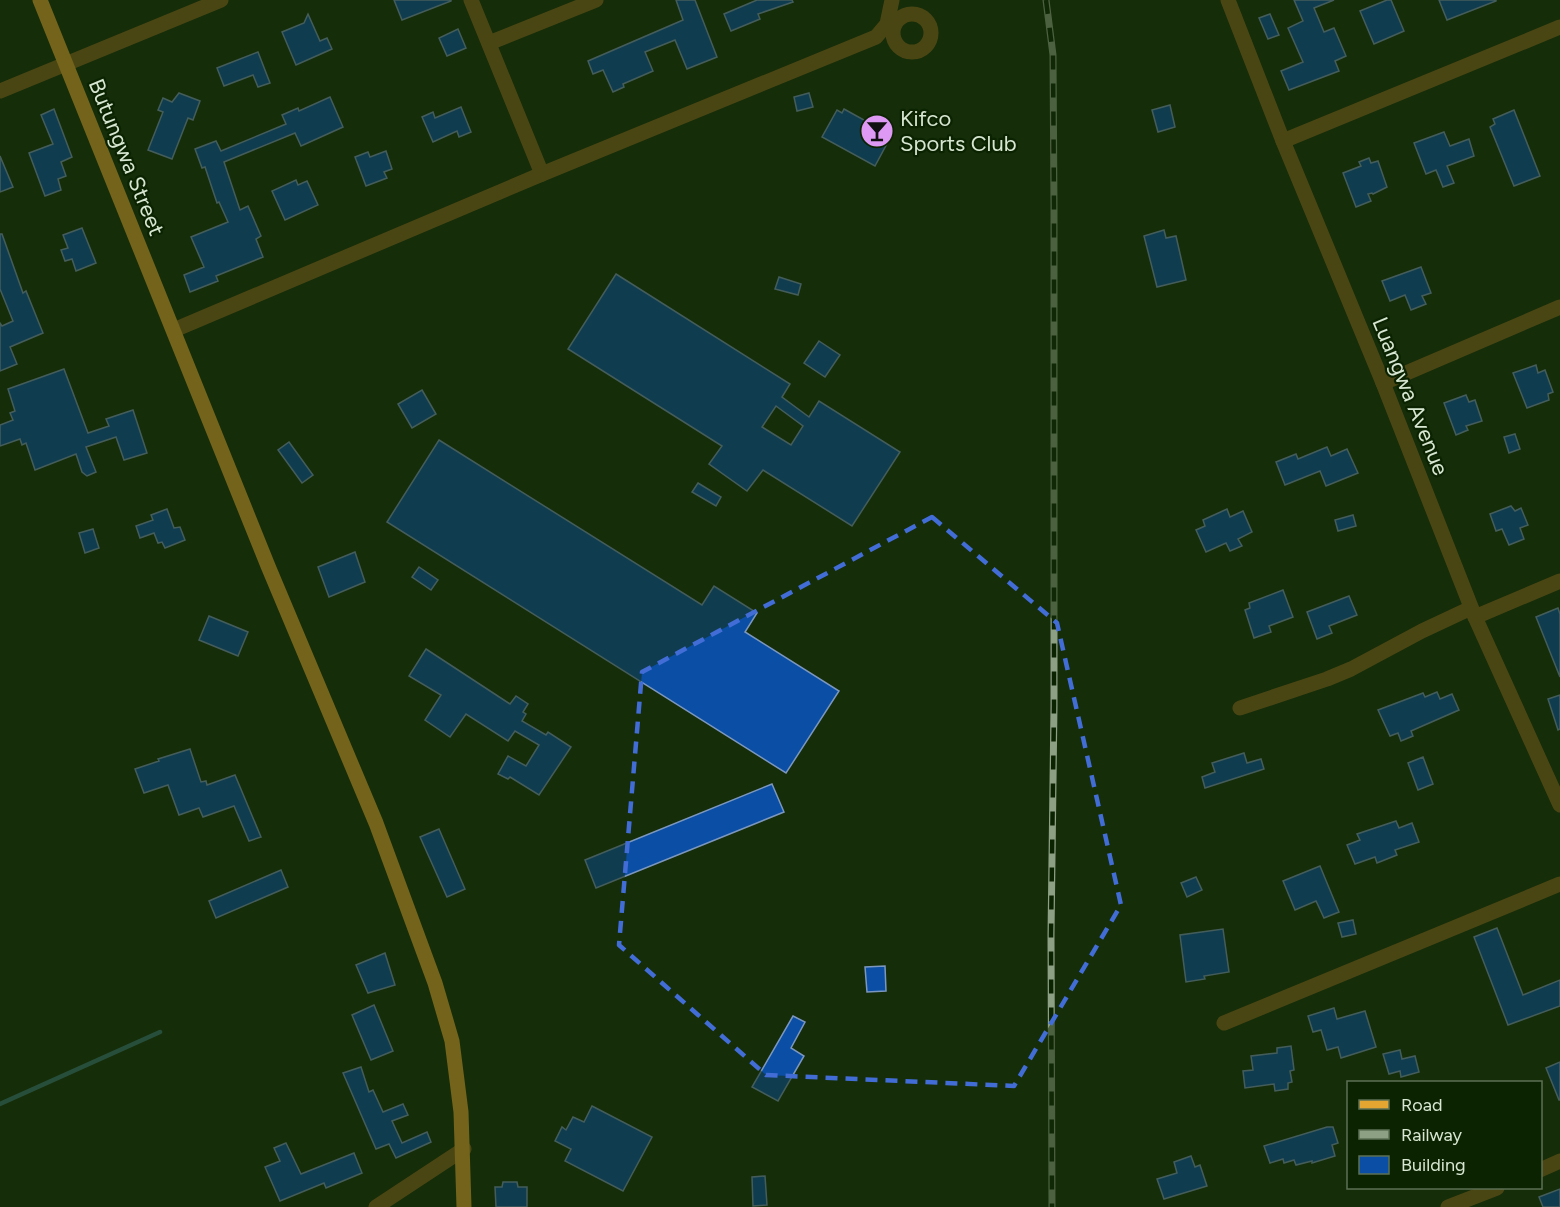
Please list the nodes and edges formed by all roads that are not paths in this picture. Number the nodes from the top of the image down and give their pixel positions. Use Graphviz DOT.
graph roads {
  1 [pos="40,0"];
  2 [pos="221,0"];
  3 [pos="471,0"];
  4 [pos="596,0"];
  5 [pos="1228,0"];
  6 [pos="895,3"];
  7 [pos="917,14"];
  8 [pos="1560,27"];
  9 [pos="876,37"];
  10 [pos="894,39"];
  11 [pos="489,44"];
  12 [pos="65,65"];
  13 [pos="0,91"];
  14 [pos="1283,141"];
  15 [pos="542,174"];
  16 [pos="1560,307"];
  17 [pos="174,330"];
  18 [pos="1383,383"];
  19 [pos="1560,581"];
  20 [pos="1473,613"];
  21 [pos="1240,708"];
  22 [pos="1560,805"];
  23 [pos="1560,884"];
  24 [pos="1224,1023"];
  25 [pos="464,1149"];
  26 [pos="1560,1161"];
  27 [pos="1542,1169"];
  28 [pos="1494,1189"];
  29 [pos="376,1207"];
  30 [pos="464,1207"];
  31 [pos="1448,1207"];
  1 -- 12 [label="main road, Butungwa Street"];
  2 -- 12 [label="street"];
  3 -- 11 [label="street"];
  4 -- 11 [label="street"];
  5 -- 14 [label="street, Luangwa Avenue"];
  6 -- 7 [label="street"];
  6 -- 9 [label="street"];
  6 -- 10 [label="street"];
  7 -- 10 [label="street"];
  7 -- 10 [label="street"];
  8 -- 14 [label="street"];
  9 -- 10 [label="street"];
  9 -- 15 [label="street"];
  11 -- 15 [label="street"];
  12 -- 13 [label="street"];
  12 -- 17 [label="main road, Butungwa Street"];
  14 -- 18 [label="street, Luangwa Avenue"];
  15 -- 17 [label="street"];
  16 -- 18 [label="street"];
  17 -- 25 [label="main road, Butungwa Street"];
  18 -- 20 [label="street, Luangwa Avenue"];
  19 -- 20 [label="street"];
  20 -- 21 [label="street"];
  20 -- 22 [label="street, Luangwa Avenue"];
  23 -- 24 [label="street"];
  25 -- 29 [label="street"];
  25 -- 30 [label="main road, Butungwa Street"];
  26 -- 27 [label="street"];
  28 -- 31 [label="street"];
}
